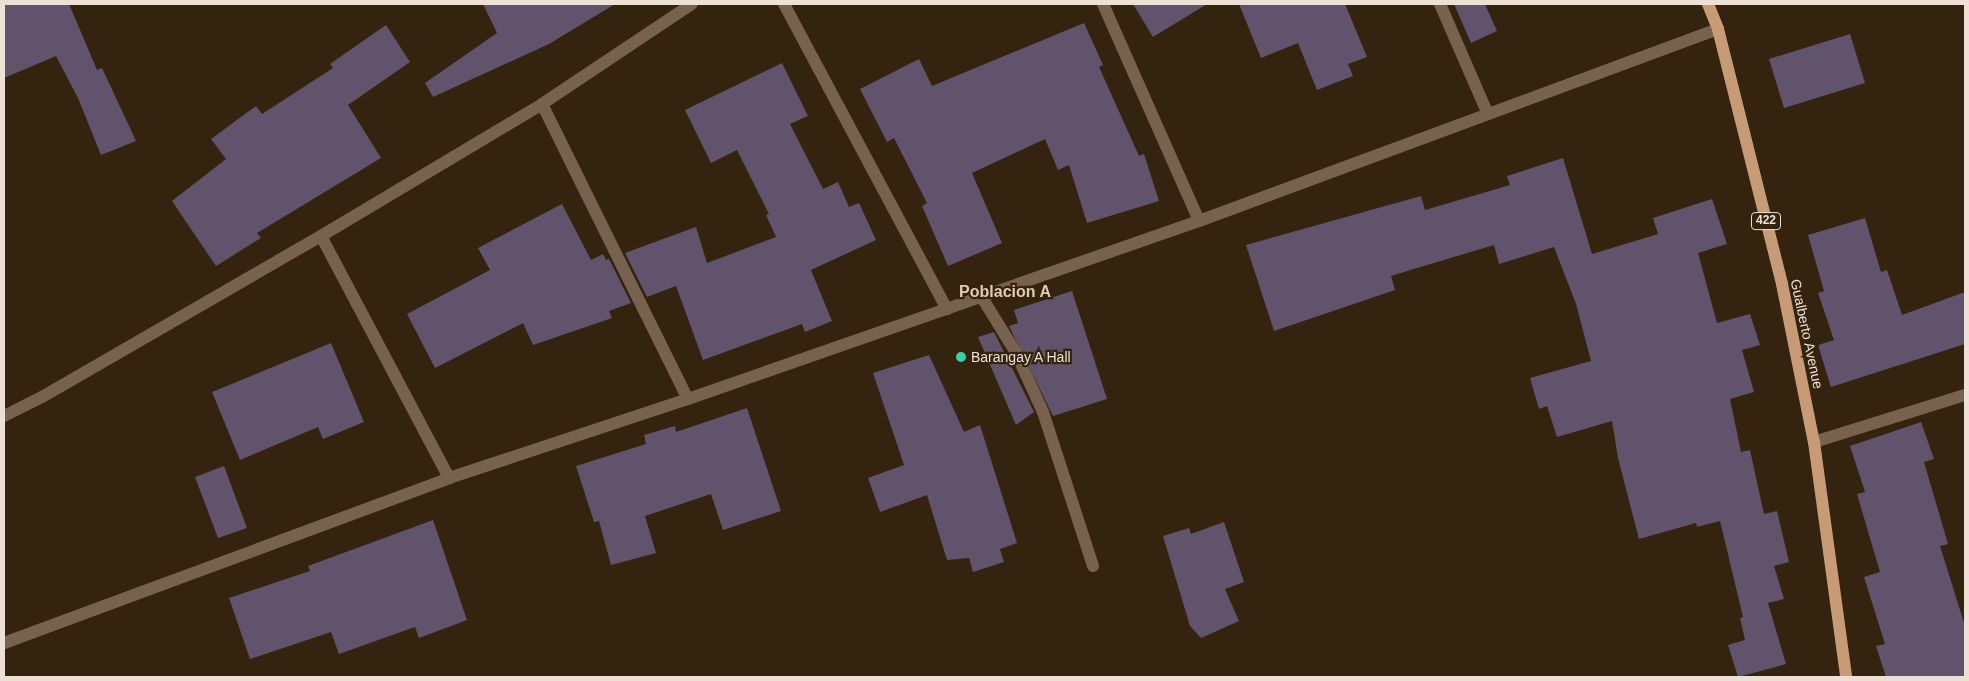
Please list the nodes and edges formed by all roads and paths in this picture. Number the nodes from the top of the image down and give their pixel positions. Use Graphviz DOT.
graph roads {
  1 [pos="692,4"];
  2 [pos="784,4"];
  3 [pos="1103,4"];
  4 [pos="1440,4"];
  5 [pos="1708,4"];
  6 [pos="1718,29"];
  7 [pos="542,104"];
  8 [pos="1487,112"];
  9 [pos="1199,221"];
  10 [pos="320,236"];
  11 [pos="982,296"];
  12 [pos="947,309"];
  13 [pos="1965,395"];
  14 [pos="688,399"];
  15 [pos="4,416"];
  16 [pos="1814,442"];
  17 [pos="449,478"];
  18 [pos="1093,566"];
  19 [pos="4,643"];
  20 [pos="1846,677"];
  1 -- 7 [label="street"];
  2 -- 12 [label="street"];
  3 -- 9 [label="street"];
  4 -- 8 [label="street"];
  5 -- 6 [label="main road, Gualberto Avenue / 422"];
  6 -- 8 [label="street"];
  6 -- 16 [label="main road, Gualberto Avenue / 422"];
  7 -- 10 [label="street"];
  7 -- 14 [label="street"];
  8 -- 9 [label="street"];
  9 -- 11 [label="street"];
  10 -- 15 [label="street"];
  10 -- 17 [label="street"];
  11 -- 12 [label="street"];
  11 -- 18 [label="street"];
  12 -- 14 [label="street"];
  13 -- 16 [label="street"];
  14 -- 17 [label="street"];
  16 -- 20 [label="main road, Gualberto Avenue / 422"];
  17 -- 19 [label="street"];
}
